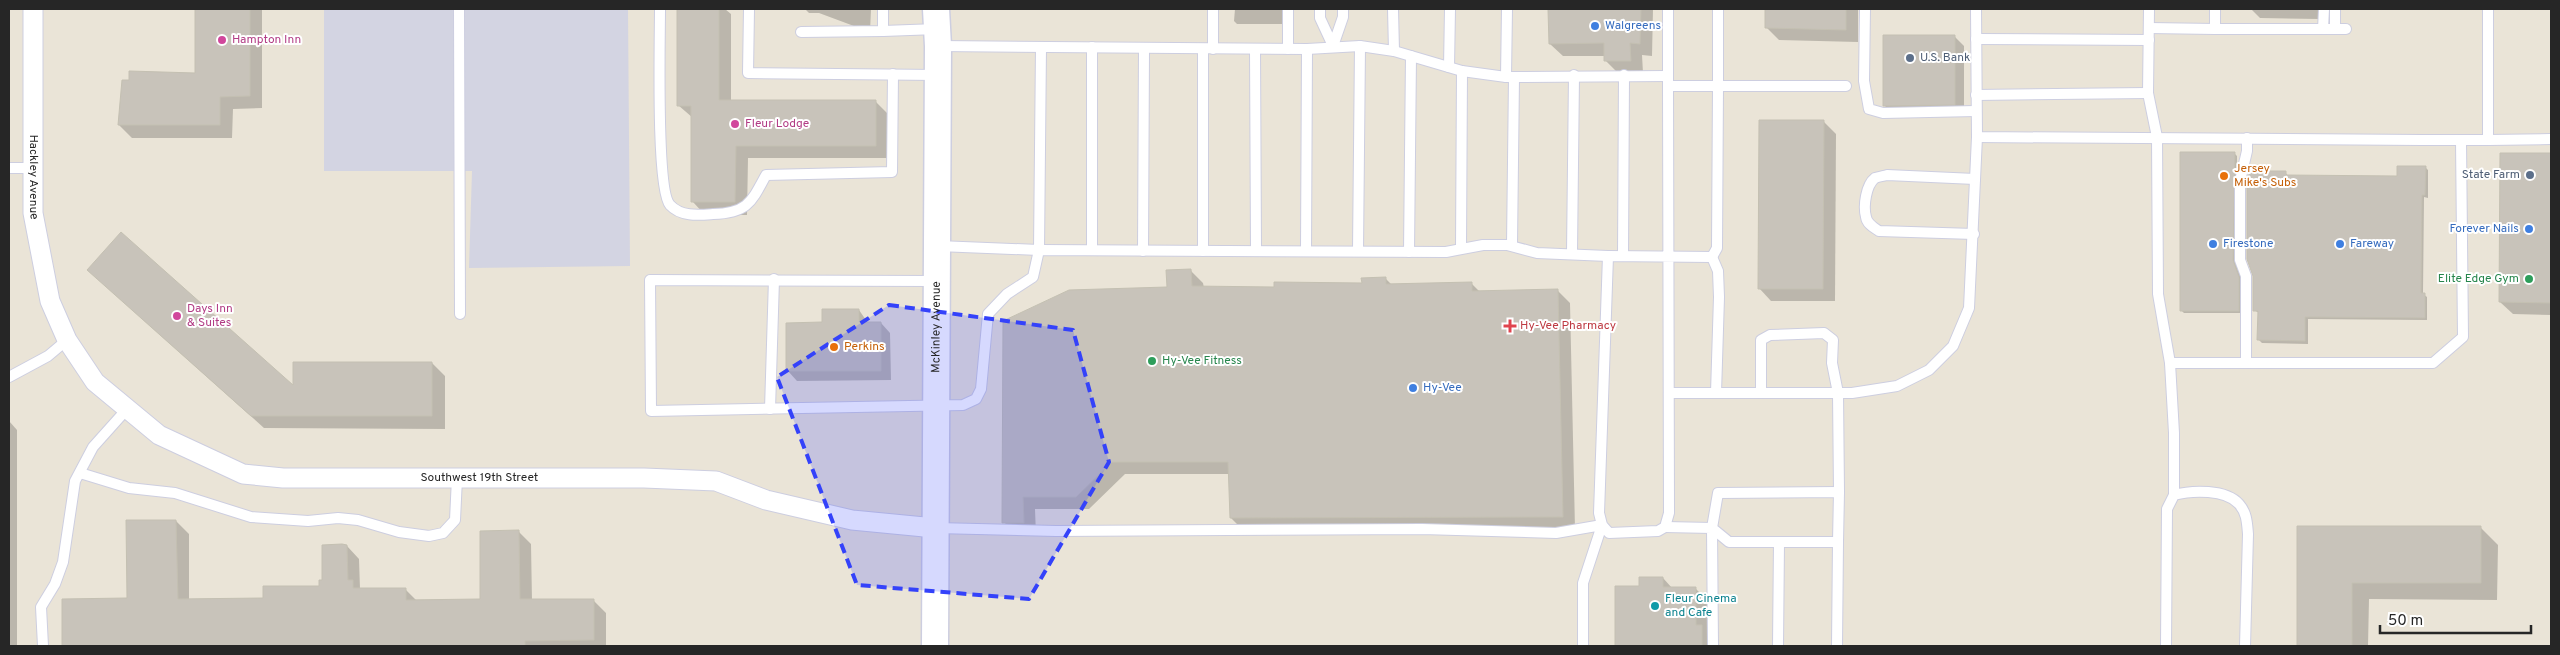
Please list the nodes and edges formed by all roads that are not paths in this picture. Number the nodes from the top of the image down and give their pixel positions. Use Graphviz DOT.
graph roads {
  1 [pos="33,9"];
  2 [pos="459,9"];
  3 [pos="660,9"];
  4 [pos="748,9"];
  5 [pos="883,9"];
  6 [pos="1213,9"];
  7 [pos="1288,9"];
  8 [pos="1320,9"];
  9 [pos="1344,9"];
  10 [pos="1394,9"];
  11 [pos="1450,9"];
  12 [pos="1507,9"];
  13 [pos="1668,9"];
  14 [pos="1718,9"];
  15 [pos="1865,9"];
  16 [pos="1976,9"];
  17 [pos="2149,9"];
  18 [pos="2215,9"];
  19 [pos="2324,9"];
  20 [pos="2334,9"];
  21 [pos="2488,9"];
  22 [pos="937,28"];
  23 [pos="2149,28"];
  24 [pos="2215,29"];
  25 [pos="2324,29"];
  26 [pos="2334,29"];
  27 [pos="2346,29"];
  28 [pos="884,31"];
  29 [pos="801,32"];
  30 [pos="1976,39"];
  31 [pos="2149,40"];
  32 [pos="1333,46"];
  33 [pos="1360,46"];
  34 [pos="1041,47"];
  35 [pos="1092,47"];
  36 [pos="1144,48"];
  37 [pos="1208,49"];
  38 [pos="1255,49"];
  39 [pos="1288,49"];
  40 [pos="1307,49"];
  41 [pos="1394,51"];
  42 [pos="1411,56"];
  43 [pos="1449,67"];
  44 [pos="1462,71"];
  45 [pos="894,74"];
  46 [pos="938,75"];
  47 [pos="1574,75"];
  48 [pos="1624,75"];
  49 [pos="1510,77"];
  50 [pos="1668,81"];
  51 [pos="1718,86"];
  52 [pos="1846,86"];
  53 [pos="2148,93"];
  54 [pos="1976,95"];
  55 [pos="1976,111"];
  56 [pos="1977,136"];
  57 [pos="2157,137"];
  58 [pos="2247,138"];
  59 [pos="2551,139"];
  60 [pos="2461,140"];
  61 [pos="2488,140"];
  62 [pos="9,168"];
  63 [pos="32,168"];
  64 [pos="1975,179"];
  65 [pos="1974,234"];
  66 [pos="1512,245"];
  67 [pos="937,246"];
  68 [pos="1461,248"];
  69 [pos="1039,250"];
  70 [pos="1092,250"];
  71 [pos="1143,251"];
  72 [pos="1203,251"];
  73 [pos="1256,251"];
  74 [pos="1306,251"];
  75 [pos="1358,251"];
  76 [pos="1410,252"];
  77 [pos="1572,253"];
  78 [pos="1608,256"];
  79 [pos="1622,256"];
  80 [pos="1669,256"];
  81 [pos="1712,257"];
  82 [pos="774,279"];
  83 [pos="936,281"];
  84 [pos="460,314"];
  85 [pos="67,340"];
  86 [pos="2170,363"];
  87 [pos="2246,363"];
  88 [pos="9,377"];
  89 [pos="1669,392"];
  90 [pos="1716,392"];
  91 [pos="1761,392"];
  92 [pos="1838,392"];
  93 [pos="936,406"];
  94 [pos="127,409"];
  95 [pos="770,409"];
  96 [pos="80,473"];
  97 [pos="457,478"];
  98 [pos="1839,492"];
  99 [pos="2174,495"];
  100 [pos="1602,525"];
  101 [pos="1666,527"];
  102 [pos="935,528"];
  103 [pos="1712,528"];
  104 [pos="1779,542"];
  105 [pos="1838,542"];
  106 [pos="43,646"];
  107 [pos="935,646"];
  108 [pos="1583,646"];
  109 [pos="1713,646"];
  110 [pos="1778,646"];
  111 [pos="1837,646"];
  112 [pos="2166,646"];
  113 [pos="2245,646"];
  1 -- 63 [label="street, Hackley Avenue"];
  2 -- 84 [label="lane"];
  3 -- 45 [label="lane"];
  4 -- 45 [label="lane"];
  5 -- 28 [label="lane"];
  6 -- 37 [label="lane"];
  7 -- 39 [label="lane"];
  8 -- 32 [label="lane"];
  9 -- 32 [label="lane"];
  10 -- 41 [label="lane"];
  11 -- 43 [label="lane"];
  12 -- 49 [label="lane"];
  13 -- 50 [label="lane"];
  14 -- 51 [label="lane"];
  15 -- 55 [label="lane"];
  16 -- 30 [label="lane"];
  17 -- 23 [label="lane"];
  18 -- 24 [label="lane"];
  19 -- 25 [label="lane"];
  20 -- 26 [label="lane"];
  21 -- 61 [label="lane"];
  22 -- 28 [label="lane"];
  22 -- 34 [label="lane"];
  22 -- 46 [label="main road, McKinley Avenue"];
  23 -- 24 [label="lane"];
  23 -- 31 [label="lane"];
  24 -- 25 [label="lane"];
  25 -- 26 [label="lane"];
  26 -- 27 [label="lane"];
  28 -- 29 [label="lane"];
  30 -- 31 [label="lane"];
  30 -- 54 [label="lane"];
  31 -- 53 [label="lane"];
  32 -- 33 [label="lane"];
  32 -- 40 [label="lane"];
  33 -- 41 [label="lane"];
  33 -- 75 [label="lane"];
  34 -- 35 [label="lane"];
  34 -- 69 [label="lane"];
  35 -- 36 [label="lane"];
  35 -- 70 [label="lane"];
  36 -- 37 [label="lane"];
  36 -- 71 [label="lane"];
  37 -- 38 [label="lane"];
  37 -- 72 [label="lane"];
  38 -- 39 [label="lane"];
  38 -- 73 [label="lane"];
  39 -- 40 [label="lane"];
  40 -- 74 [label="lane"];
  41 -- 42 [label="lane"];
  42 -- 43 [label="lane"];
  42 -- 76 [label="lane"];
  43 -- 44 [label="lane"];
  44 -- 49 [label="lane"];
  44 -- 68 [label="lane"];
  45 -- 46 [label="lane"];
  46 -- 67 [label="main road, McKinley Avenue"];
  47 -- 48 [label="lane"];
  47 -- 49 [label="lane"];
  47 -- 77 [label="lane"];
  48 -- 50 [label="lane"];
  48 -- 79 [label="lane"];
  49 -- 66 [label="lane"];
  50 -- 51 [label="lane"];
  50 -- 80 [label="lane"];
  51 -- 52 [label="lane"];
  51 -- 81 [label="lane"];
  53 -- 54 [label="lane"];
  53 -- 57 [label="lane"];
  54 -- 55 [label="lane"];
  55 -- 56 [label="lane"];
  56 -- 57 [label="lane"];
  56 -- 64 [label="lane"];
  57 -- 58 [label="lane"];
  57 -- 86 [label="lane"];
  58 -- 60 [label="lane"];
  58 -- 87 [label="lane"];
  59 -- 61 [label="lane"];
  60 -- 61 [label="lane"];
  60 -- 87 [label="lane"];
  62 -- 63 [label="lane"];
  63 -- 85 [label="street, Hackley Avenue"];
  64 -- 65 [label="lane"];
  64 -- 65 [label="lane"];
  65 -- 92 [label="lane"];
  66 -- 68 [label="lane"];
  66 -- 77 [label="lane"];
  67 -- 69 [label="lane"];
  67 -- 83 [label="main road, McKinley Avenue"];
  68 -- 76 [label="lane"];
  69 -- 70 [label="lane"];
  69 -- 93 [label="lane"];
  70 -- 71 [label="lane"];
  71 -- 72 [label="lane"];
  72 -- 73 [label="lane"];
  73 -- 74 [label="lane"];
  74 -- 75 [label="lane"];
  75 -- 76 [label="lane"];
  77 -- 78 [label="lane"];
  78 -- 79 [label="lane"];
  78 -- 100 [label="lane"];
  79 -- 80 [label="lane"];
  80 -- 81 [label="lane"];
  80 -- 89 [label="lane"];
  81 -- 90 [label="lane"];
  82 -- 83 [label="lane"];
  82 -- 95 [label="lane"];
  82 -- 95 [label="lane"];
  83 -- 93 [label="main road, McKinley Avenue"];
  85 -- 88 [label="lane"];
  85 -- 94 [label="street, Southwest 19th Street"];
  86 -- 87 [label="lane"];
  86 -- 99 [label="lane"];
  89 -- 90 [label="lane"];
  89 -- 101 [label="lane"];
  90 -- 91 [label="lane"];
  91 -- 92 [label="lane"];
  91 -- 92 [label="lane"];
  92 -- 98 [label="lane"];
  93 -- 95 [label="lane"];
  93 -- 102 [label="main road, McKinley Avenue"];
  94 -- 96 [label="lane"];
  94 -- 97 [label="street, Southwest 19th Street"];
  96 -- 97 [label="lane"];
  96 -- 106 [label="lane"];
  97 -- 102 [label="street, Southwest 19th Street"];
  98 -- 103 [label="lane"];
  98 -- 105 [label="lane"];
  99 -- 112 [label="lane"];
  99 -- 113 [label="lane"];
  100 -- 101 [label="lane"];
  100 -- 102 [label="lane"];
  100 -- 108 [label="lane"];
  101 -- 103 [label="lane"];
  102 -- 107 [label="main road, McKinley Avenue"];
  103 -- 104 [label="lane"];
  103 -- 109 [label="lane"];
  104 -- 105 [label="lane"];
  104 -- 110 [label="lane"];
  105 -- 111 [label="lane"];
}
